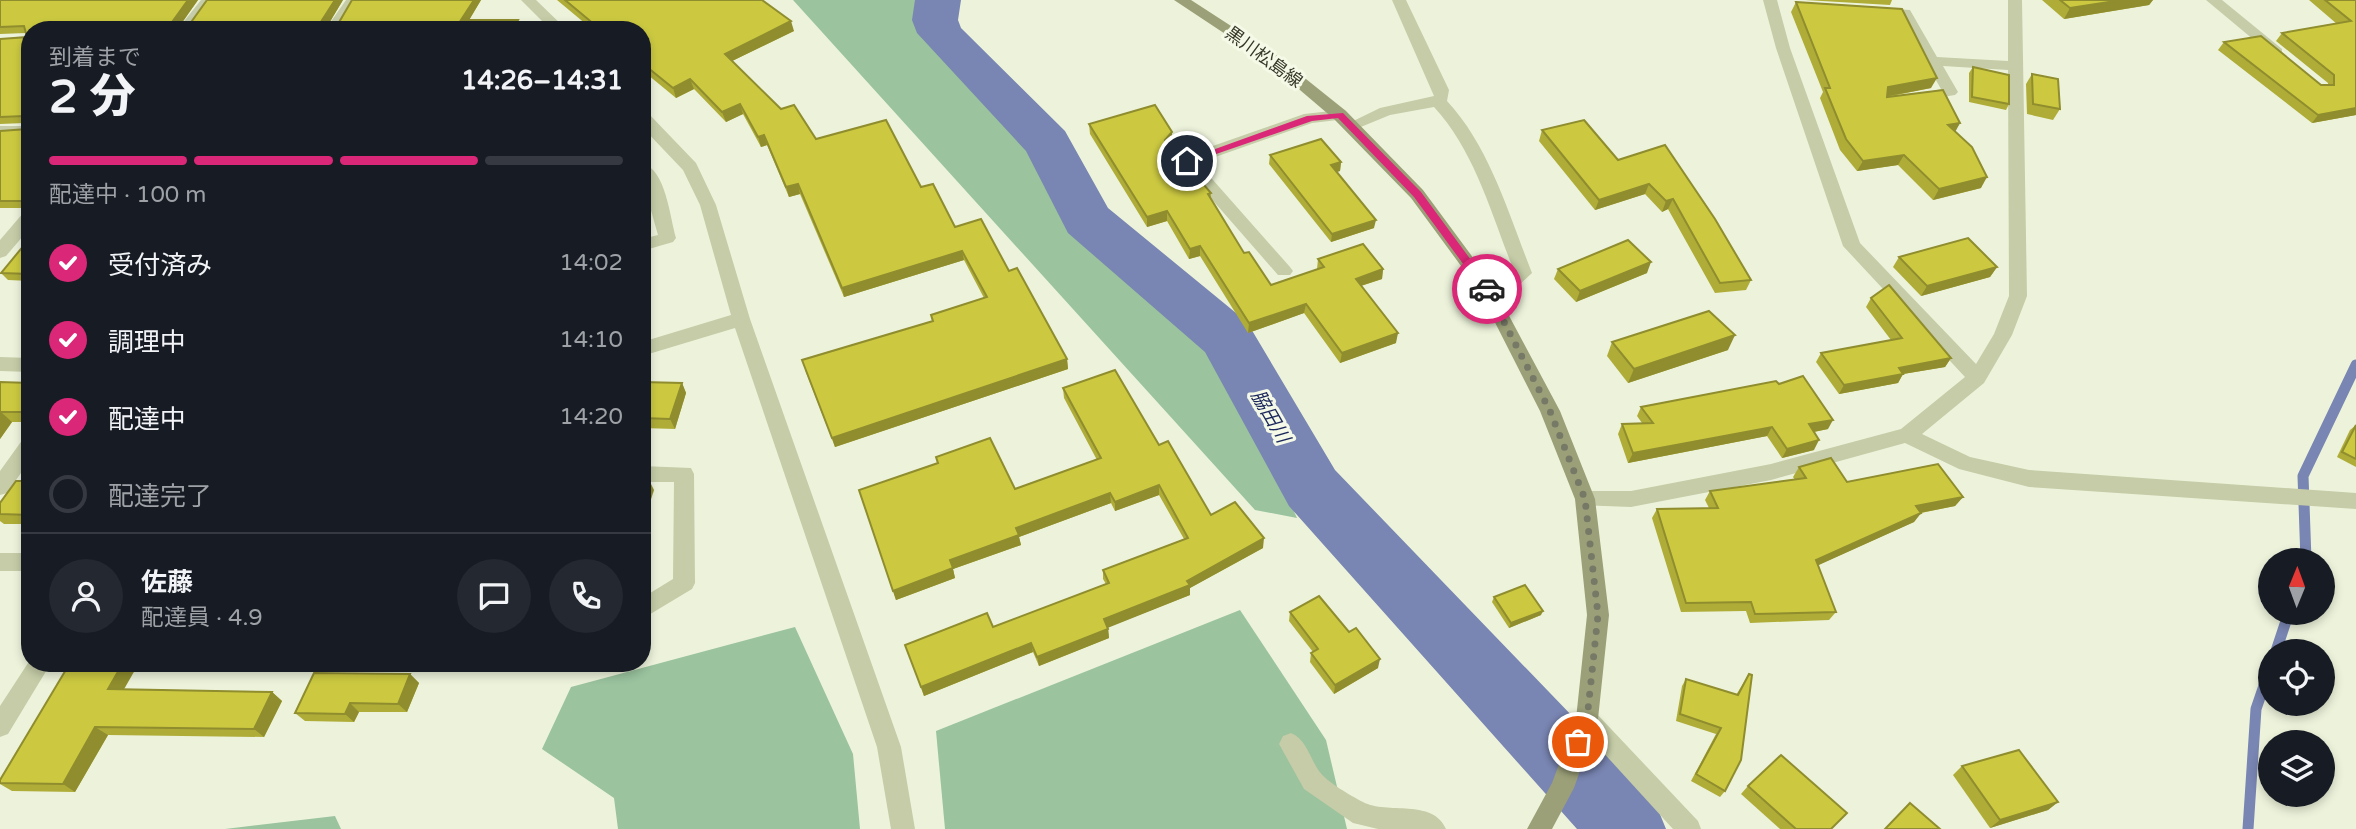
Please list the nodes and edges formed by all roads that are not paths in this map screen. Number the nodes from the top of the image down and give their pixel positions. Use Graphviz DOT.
graph roads {
  1 [pos="209,0"];
  2 [pos="353,0"];
  3 [pos="528,0"];
  4 [pos="1181,0"];
  5 [pos="1399,0"];
  6 [pos="2015,0"];
  7 [pos="2213,0"];
  8 [pos="1775,3"];
  9 [pos="1865,10"];
  10 [pos="192,21"];
  11 [pos="338,21"];
  12 [pos="550,21"];
  13 [pos="1932,61"];
  14 [pos="2289,62"];
  15 [pos="2016,66"];
  16 [pos="1438,101"];
  17 [pos="1901,101"];
  18 [pos="1345,120"];
  19 [pos="651,126"];
  20 [pos="0,131"];
  21 [pos="21,131"];
  22 [pos="651,178"];
  23 [pos="21,225"];
  24 [pos="651,243"];
  25 [pos="3,244"];
  26 [pos="1284,271"];
  27 [pos="1485,286"];
  28 [pos="741,319"];
  29 [pos="651,346"];
  30 [pos="0,364"];
  31 [pos="21,365"];
  32 [pos="1977,378"];
  33 [pos="1907,435"];
  34 [pos="651,474"];
  35 [pos="1585,499"];
  36 [pos="2356,501"];
  37 [pos="0,562"];
  38 [pos="21,562"];
  39 [pos="651,604"];
  40 [pos="34,672"];
  41 [pos="1587,719"];
  42 [pos="0,726"];
  43 [pos="1291,744"];
  44 [pos="903,829"];
  45 [pos="1434,829"];
  46 [pos="1539,829"];
  47 [pos="1689,829"];
  1 -- 10 [label="street"];
  2 -- 11 [label="street"];
  3 -- 12 [label="street"];
  4 -- 18 [label="main road, 黒川松島線"];
  5 -- 16 [label="street"];
  6 -- 15 [label="street"];
  7 -- 14 [label="street"];
  8 -- 32 [label="street"];
  9 -- 13 [label="street"];
  13 -- 15 [label="street"];
  13 -- 17 [label="street"];
  15 -- 32 [label="street"];
  16 -- 18 [label="street"];
  16 -- 27 [label="street"];
  18 -- 26 [label="street"];
  18 -- 27 [label="main road, 黒川松島線"];
  19 -- 28 [label="street"];
  20 -- 21 [label="street"];
  22 -- 24 [label="street"];
  23 -- 25 [label="street"];
  27 -- 35 [label="main road, 黒川松島線"];
  28 -- 29 [label="street"];
  28 -- 44 [label="street"];
  30 -- 31 [label="street"];
  32 -- 33 [label="street"];
  33 -- 35 [label="street"];
  33 -- 36 [label="street"];
  34 -- 39 [label="street"];
  35 -- 41 [label="main road, 黒川松島線"];
  37 -- 38 [label="street"];
  40 -- 42 [label="street"];
  41 -- 46 [label="main road, 黒川松島線"];
  41 -- 47 [label="street"];
  43 -- 45 [label="street"];
}
